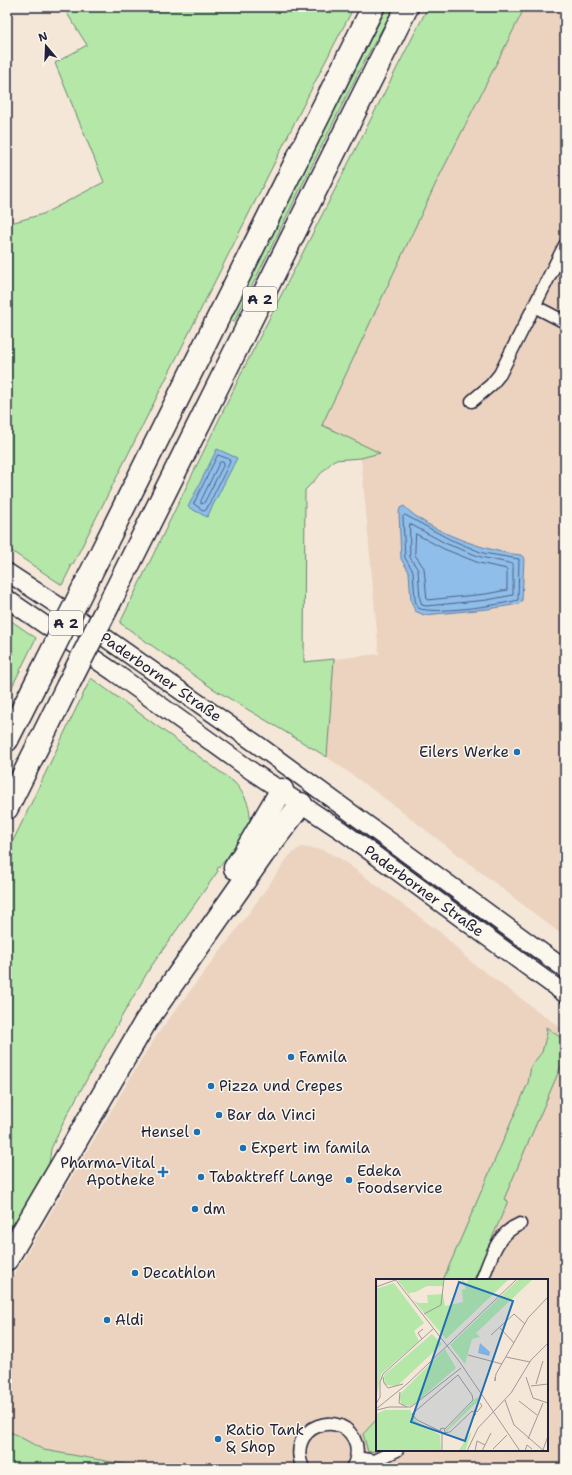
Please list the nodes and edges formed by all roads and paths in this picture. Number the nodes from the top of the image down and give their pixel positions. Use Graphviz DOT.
graph roads {
  1 [pos="373,7"];
  2 [pos="407,7"];
  3 [pos="565,245"];
  4 [pos="534,306"];
  5 [pos="565,322"];
  6 [pos="472,401"];
  7 [pos="7,572"];
  8 [pos="7,599"];
  9 [pos="7,740"];
  10 [pos="294,771"];
  11 [pos="315,785"];
  12 [pos="282,790"];
  13 [pos="302,804"];
  14 [pos="7,808"];
  15 [pos="565,968"];
  16 [pos="565,994"];
  17 [pos="52,1182"];
  18 [pos="520,1224"];
  19 [pos="7,1259"];
  20 [pos="482,1279"];
  21 [pos="395,1451"];
  22 [pos="354,1463"];
  23 [pos="304,1468"];
  1 -- 9 [label="highway, A 2, bridge"];
  2 -- 14 [label="highway, A 2, bridge"];
  3 -- 4 [label="street"];
  4 -- 5 [label="street"];
  4 -- 6 [label="street"];
  7 -- 10 [label="main road, Paderborner Straße"];
  8 -- 12 [label="main road, Paderborner Straße"];
  10 -- 11 [label="main road, Paderborner Straße"];
  10 -- 12 [label="main road"];
  11 -- 13 [label="main road"];
  11 -- 15 [label="main road, Paderborner Straße"];
  12 -- 13 [label="main road, Paderborner Straße"];
  12 -- 17 [label="highway"];
  13 -- 16 [label="main road, Paderborner Straße"];
  13 -- 17 [label="highway"];
  17 -- 19 [label="highway"];
  18 -- 20 [label="street"];
  21 -- 22 [label="street"];
  22 -- 23 [label="street"];
}
